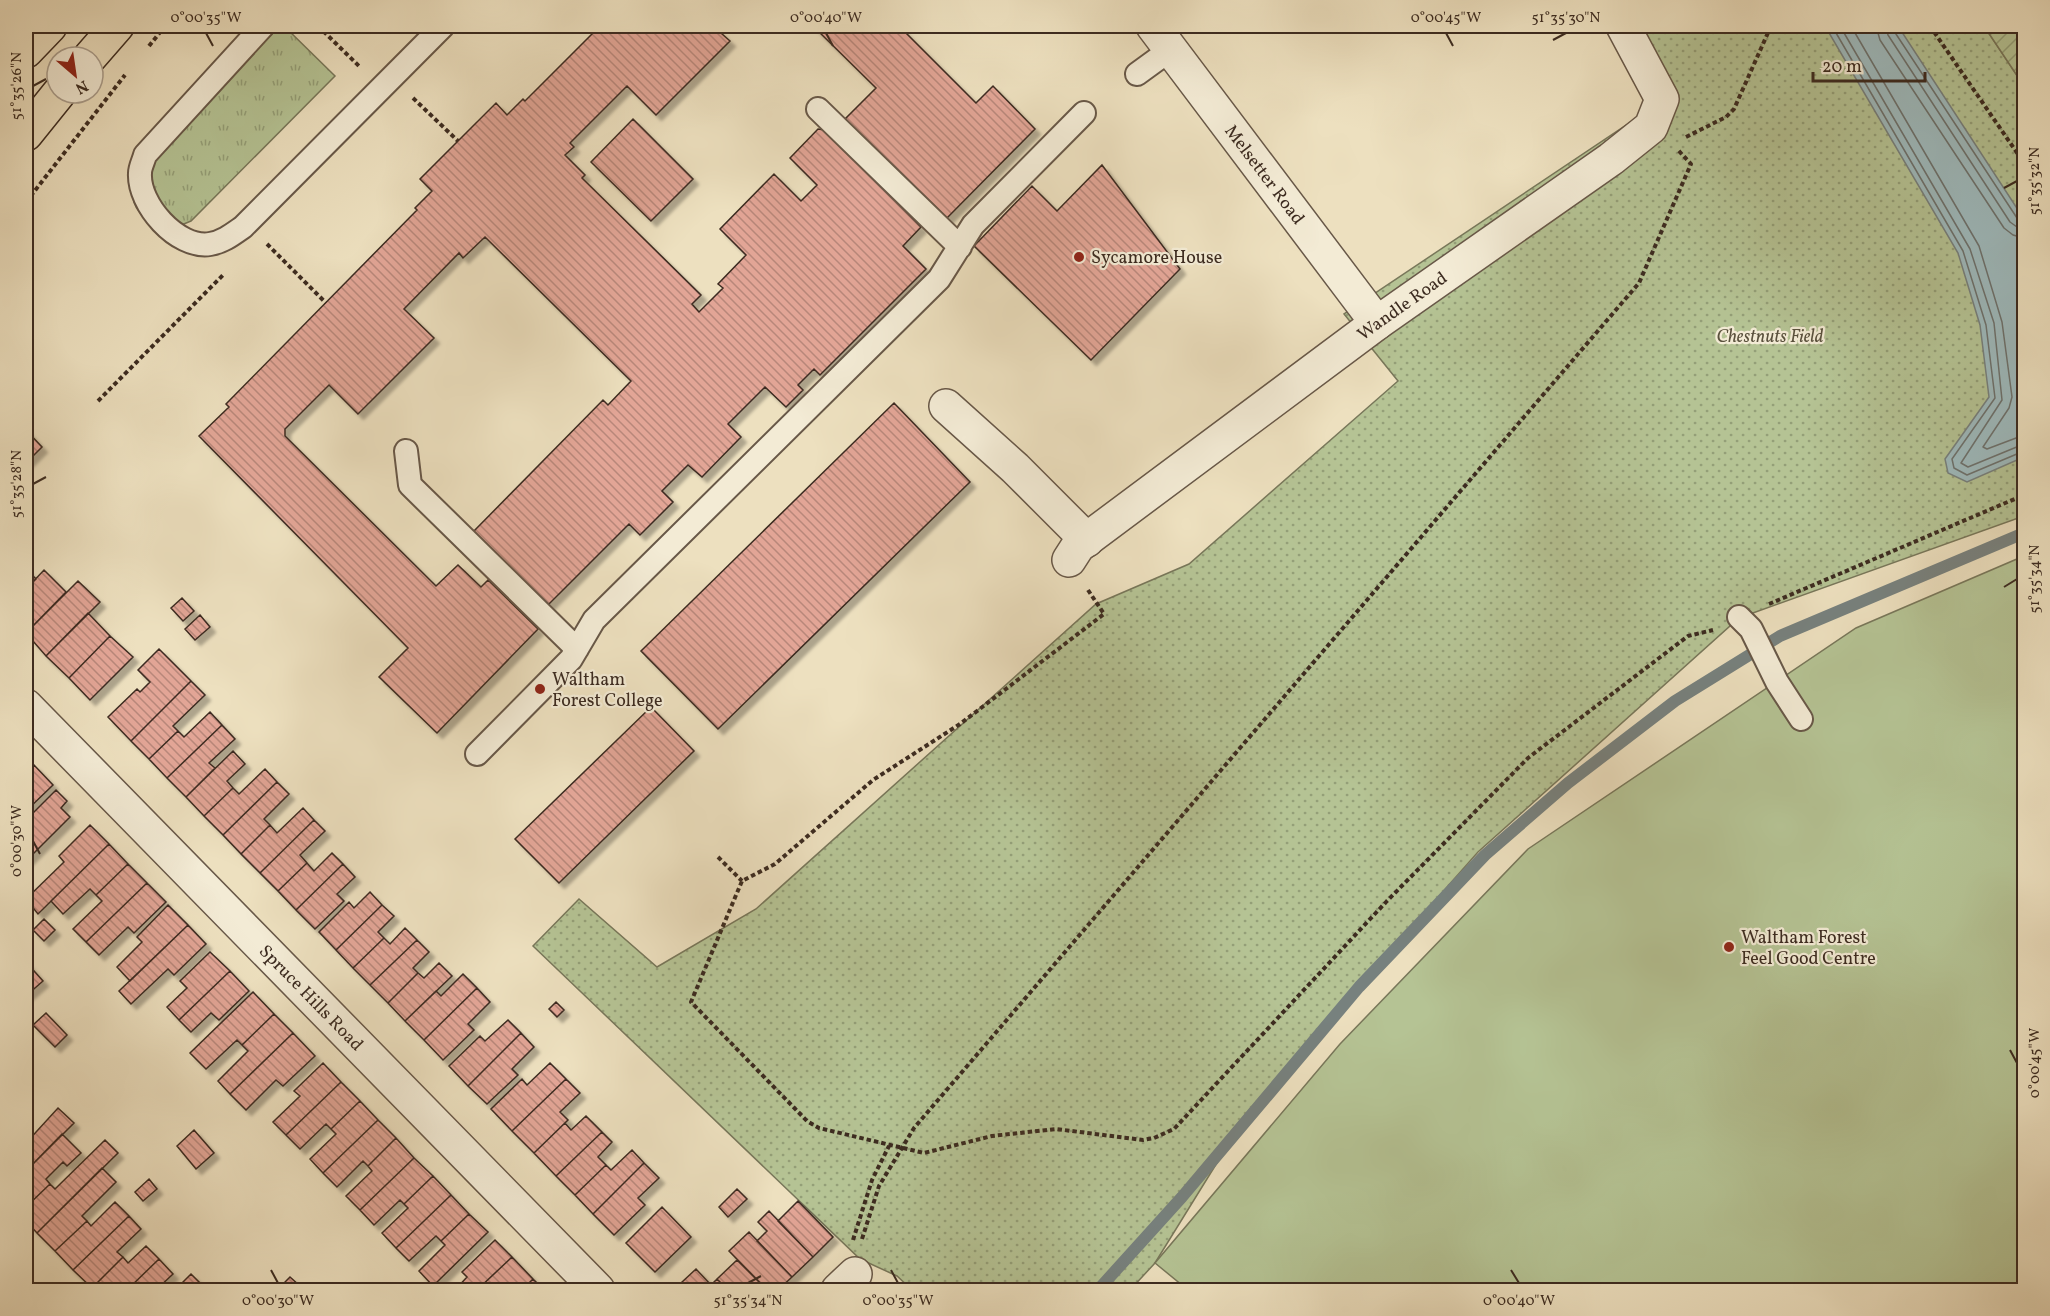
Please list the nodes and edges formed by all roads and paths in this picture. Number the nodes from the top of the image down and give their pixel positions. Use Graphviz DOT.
graph roads {
  1 [pos="50,26"];
  2 [pos="117,26"];
  3 [pos="165,26"];
  4 [pos="262,26"];
  5 [pos="442,26"];
  6 [pos="1623,26"];
  7 [pos="1771,26"];
  8 [pos="1930,26"];
  9 [pos="1162,38"];
  10 [pos="100,45"];
  11 [pos="26,51"];
  12 [pos="143,53"];
  13 [pos="128,72"];
  14 [pos="1137,74"];
  15 [pos="405,90"];
  16 [pos="49,105"];
  17 [pos="818,109"];
  18 [pos="1084,112"];
  19 [pos="26,134"];
  20 [pos="1683,139"];
  21 [pos="458,141"];
  22 [pos="1672,144"];
  23 [pos="2025,163"];
  24 [pos="26,202"];
  25 [pos="260,237"];
  26 [pos="960,246"];
  27 [pos="326,303"];
  28 [pos="1377,324"];
  29 [pos="946,406"];
  30 [pos="406,451"];
  31 [pos="2025,495"];
  32 [pos="1078,550"];
  33 [pos="1745,623"];
  34 [pos="577,649"];
  35 [pos="26,706"];
  36 [pos="1801,719"];
  37 [pos="477,754"];
  38 [pos="718,857"];
  39 [pos="742,881"];
  40 [pos="889,1146"];
  41 [pos="900,1148"];
  42 [pos="848,1271"];
  43 [pos="598,1290"];
  1 -- 11 [label="main road"];
  2 -- 10 [label="main road"];
  3 -- 12 [label="path"];
  4 -- 5 [label="lane"];
  6 -- 28 [label="street, Wandle Road"];
  7 -- 20 [label="path"];
  8 -- 23 [label="path"];
  9 -- 14 [label="lane"];
  9 -- 28 [label="street, Melsetter Road"];
  13 -- 24 [label="path"];
  15 -- 21 [label="path"];
  16 -- 19 [label="main road"];
  17 -- 26 [label="lane"];
  18 -- 26 [label="lane"];
  22 -- 41 [label="path"];
  25 -- 27 [label="path"];
  26 -- 34 [label="lane"];
  28 -- 32 [label="street, Wandle Road"];
  29 -- 32 [label="street"];
  30 -- 34 [label="lane"];
  31 -- 33 [label="path"];
  32 -- 39 [label="path"];
  33 -- 36 [label="lane"];
  33 -- 41 [label="path"];
  34 -- 37 [label="lane"];
  35 -- 43 [label="street, Spruce Hills Road"];
  38 -- 39 [label="path"];
  39 -- 40 [label="path"];
  40 -- 41 [label="path"];
  40 -- 42 [label="path"];
  41 -- 42 [label="path"];
}
